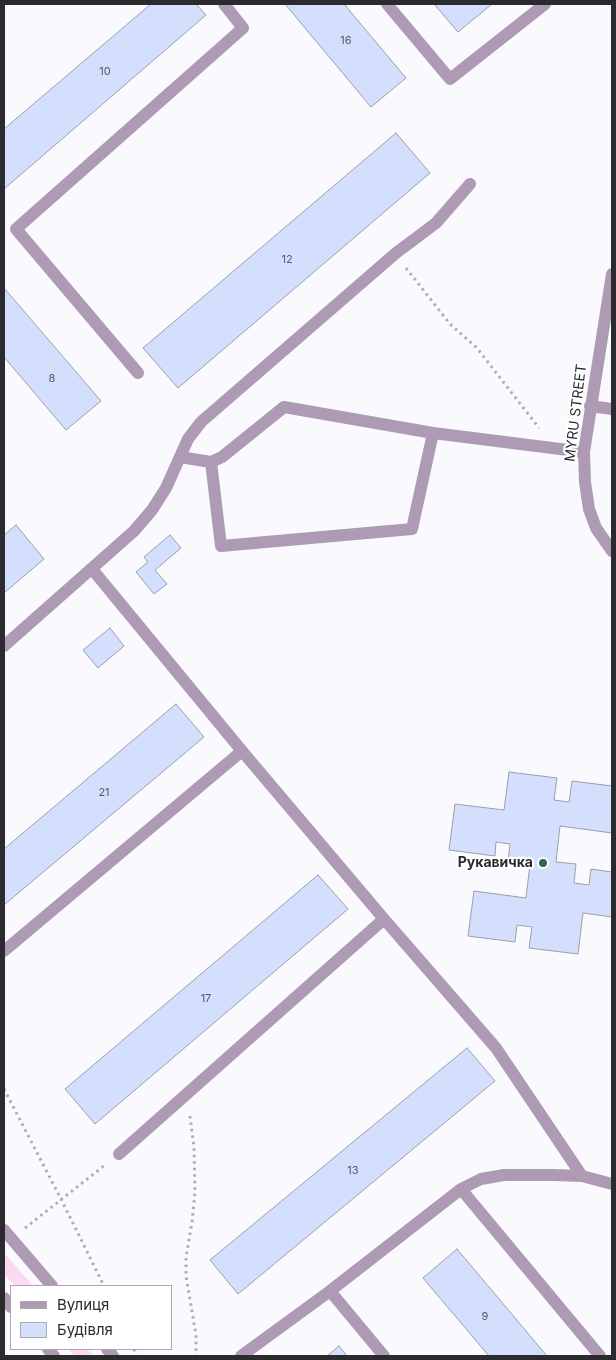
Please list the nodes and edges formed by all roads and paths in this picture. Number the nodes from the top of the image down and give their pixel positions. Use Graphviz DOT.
graph roads {
  1 [pos="224,4"];
  2 [pos="387,4"];
  3 [pos="545,4"];
  4 [pos="470,184"];
  5 [pos="396,253"];
  6 [pos="612,274"];
  7 [pos="138,373"];
  8 [pos="590,406"];
  9 [pos="612,409"];
  10 [pos="433,432"];
  11 [pos="551,448"];
  12 [pos="584,452"];
  13 [pos="180,457"];
  14 [pos="211,462"];
  15 [pos="612,551"];
  16 [pos="92,570"];
  17 [pos="4,646"];
  18 [pos="242,751"];
  19 [pos="384,919"];
  20 [pos="4,951"];
  21 [pos="4,1089"];
  22 [pos="187,1094"];
  23 [pos="118,1154"];
  24 [pos="582,1176"];
  25 [pos="612,1184"];
  26 [pos="460,1189"];
  27 [pos="61,1198"];
  28 [pos="8,1235"];
  29 [pos="51,1285"];
  30 [pos="104,1285"];
  31 [pos="330,1291"];
  32 [pos="196,1356"];
  33 [pos="241,1356"];
  34 [pos="384,1356"];
  35 [pos="600,1356"];
  1 -- 7 [label="street"];
  2 -- 3 [label="street"];
  4 -- 5 [label="street"];
  5 -- 11 [label="path"];
  5 -- 13 [label="street"];
  6 -- 8 [label="street, MYRU STREET"];
  8 -- 9 [label="street"];
  8 -- 12 [label="street, MYRU STREET"];
  10 -- 11 [label="street"];
  10 -- 14 [label="street"];
  10 -- 14 [label="street"];
  11 -- 12 [label="street"];
  12 -- 15 [label="street, MYRU STREET"];
  13 -- 14 [label="street"];
  13 -- 16 [label="street"];
  16 -- 17 [label="street"];
  16 -- 18 [label="street"];
  18 -- 19 [label="street"];
  18 -- 20 [label="street"];
  19 -- 22 [label="street"];
  19 -- 24 [label="street"];
  21 -- 27 [label="path"];
  22 -- 23 [label="street"];
  22 -- 32 [label="path"];
  23 -- 27 [label="path"];
  24 -- 25 [label="street"];
  24 -- 26 [label="street"];
  26 -- 31 [label="street"];
  26 -- 35 [label="street"];
  27 -- 28 [label="path"];
  27 -- 30 [label="path"];
  28 -- 29 [label="street"];
  31 -- 33 [label="street"];
  31 -- 34 [label="street"];
}
